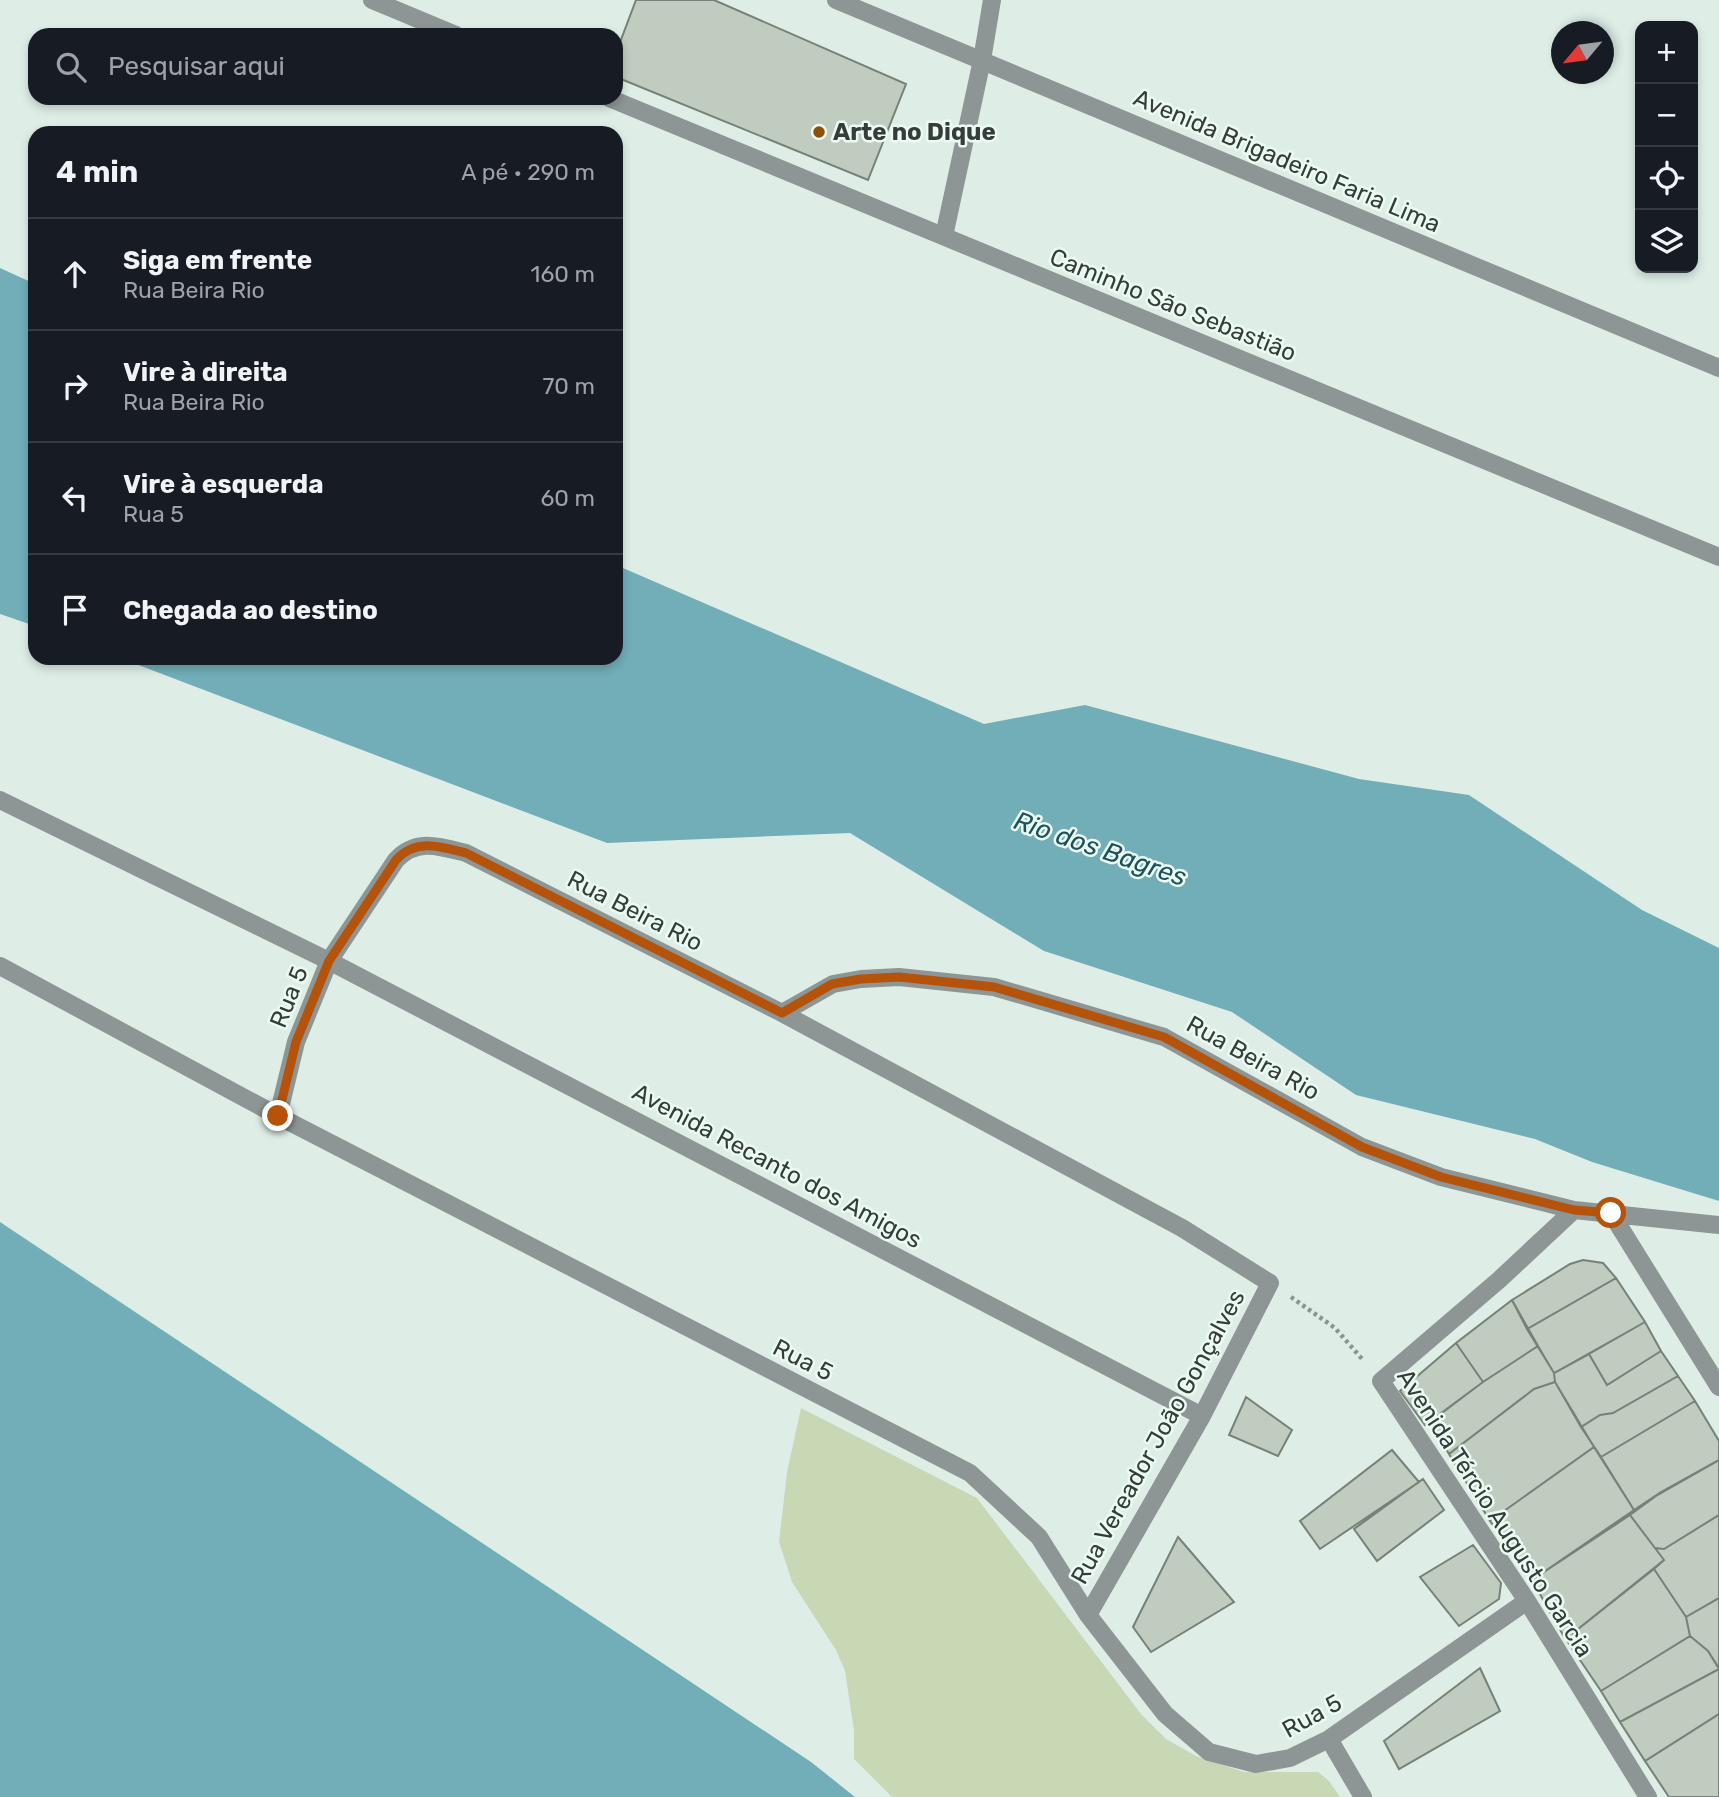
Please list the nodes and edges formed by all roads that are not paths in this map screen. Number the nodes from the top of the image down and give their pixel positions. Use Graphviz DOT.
graph roads {
  1 [pos="372,0"];
  2 [pos="836,0"];
  3 [pos="992,0"];
  4 [pos="439,28"];
  5 [pos="982,60"];
  6 [pos="623,104"];
  7 [pos="943,236"];
  8 [pos="1719,368"];
  9 [pos="1719,557"];
  10 [pos="0,800"];
  11 [pos="466,853"];
  12 [pos="329,961"];
  13 [pos="0,966"];
  14 [pos="782,1013"];
  15 [pos="278,1116"];
  16 [pos="1574,1210"];
  17 [pos="1611,1213"];
  18 [pos="1719,1225"];
  19 [pos="1270,1283"];
  20 [pos="1719,1387"];
  21 [pos="1202,1416"];
  22 [pos="1527,1601"];
  23 [pos="1088,1615"];
  24 [pos="1329,1739"];
  25 [pos="1363,1797"];
  26 [pos="1647,1797"];
  1 -- 4 [label="street"];
  2 -- 5 [label="street, Avenida Brigadeiro Faria Lima"];
  3 -- 5 [label="street"];
  5 -- 7 [label="street"];
  5 -- 8 [label="street, Avenida Brigadeiro Faria Lima"];
  6 -- 7 [label="street, Caminho São Sebastião"];
  7 -- 9 [label="street, Caminho São Sebastião"];
  10 -- 12 [label="street, Avenida Recanto dos Amigos"];
  11 -- 12 [label="street, Rua 5"];
  11 -- 14 [label="street, Rua Beira Rio"];
  12 -- 15 [label="street, Rua 5"];
  12 -- 21 [label="street, Avenida Recanto dos Amigos"];
  13 -- 15 [label="street"];
  14 -- 16 [label="street, Rua Beira Rio"];
  14 -- 19 [label="street, Rua Beira Rio"];
  15 -- 23 [label="street, Rua 5"];
  16 -- 17 [label="street, Rua Beira Rio"];
  16 -- 22 [label="street, Avenida Tércio Augusto Garcia"];
  17 -- 18 [label="street, Rua Beira Rio"];
  17 -- 20 [label="street"];
  19 -- 21 [label="street, Rua Vereador João Gonçalves"];
  21 -- 23 [label="street, Rua Vereador João Gonçalves"];
  22 -- 24 [label="street, Rua 5"];
  22 -- 26 [label="street, Avenida Tércio Augusto Garcia"];
  23 -- 24 [label="street, Rua 5"];
  24 -- 25 [label="street"];
}
